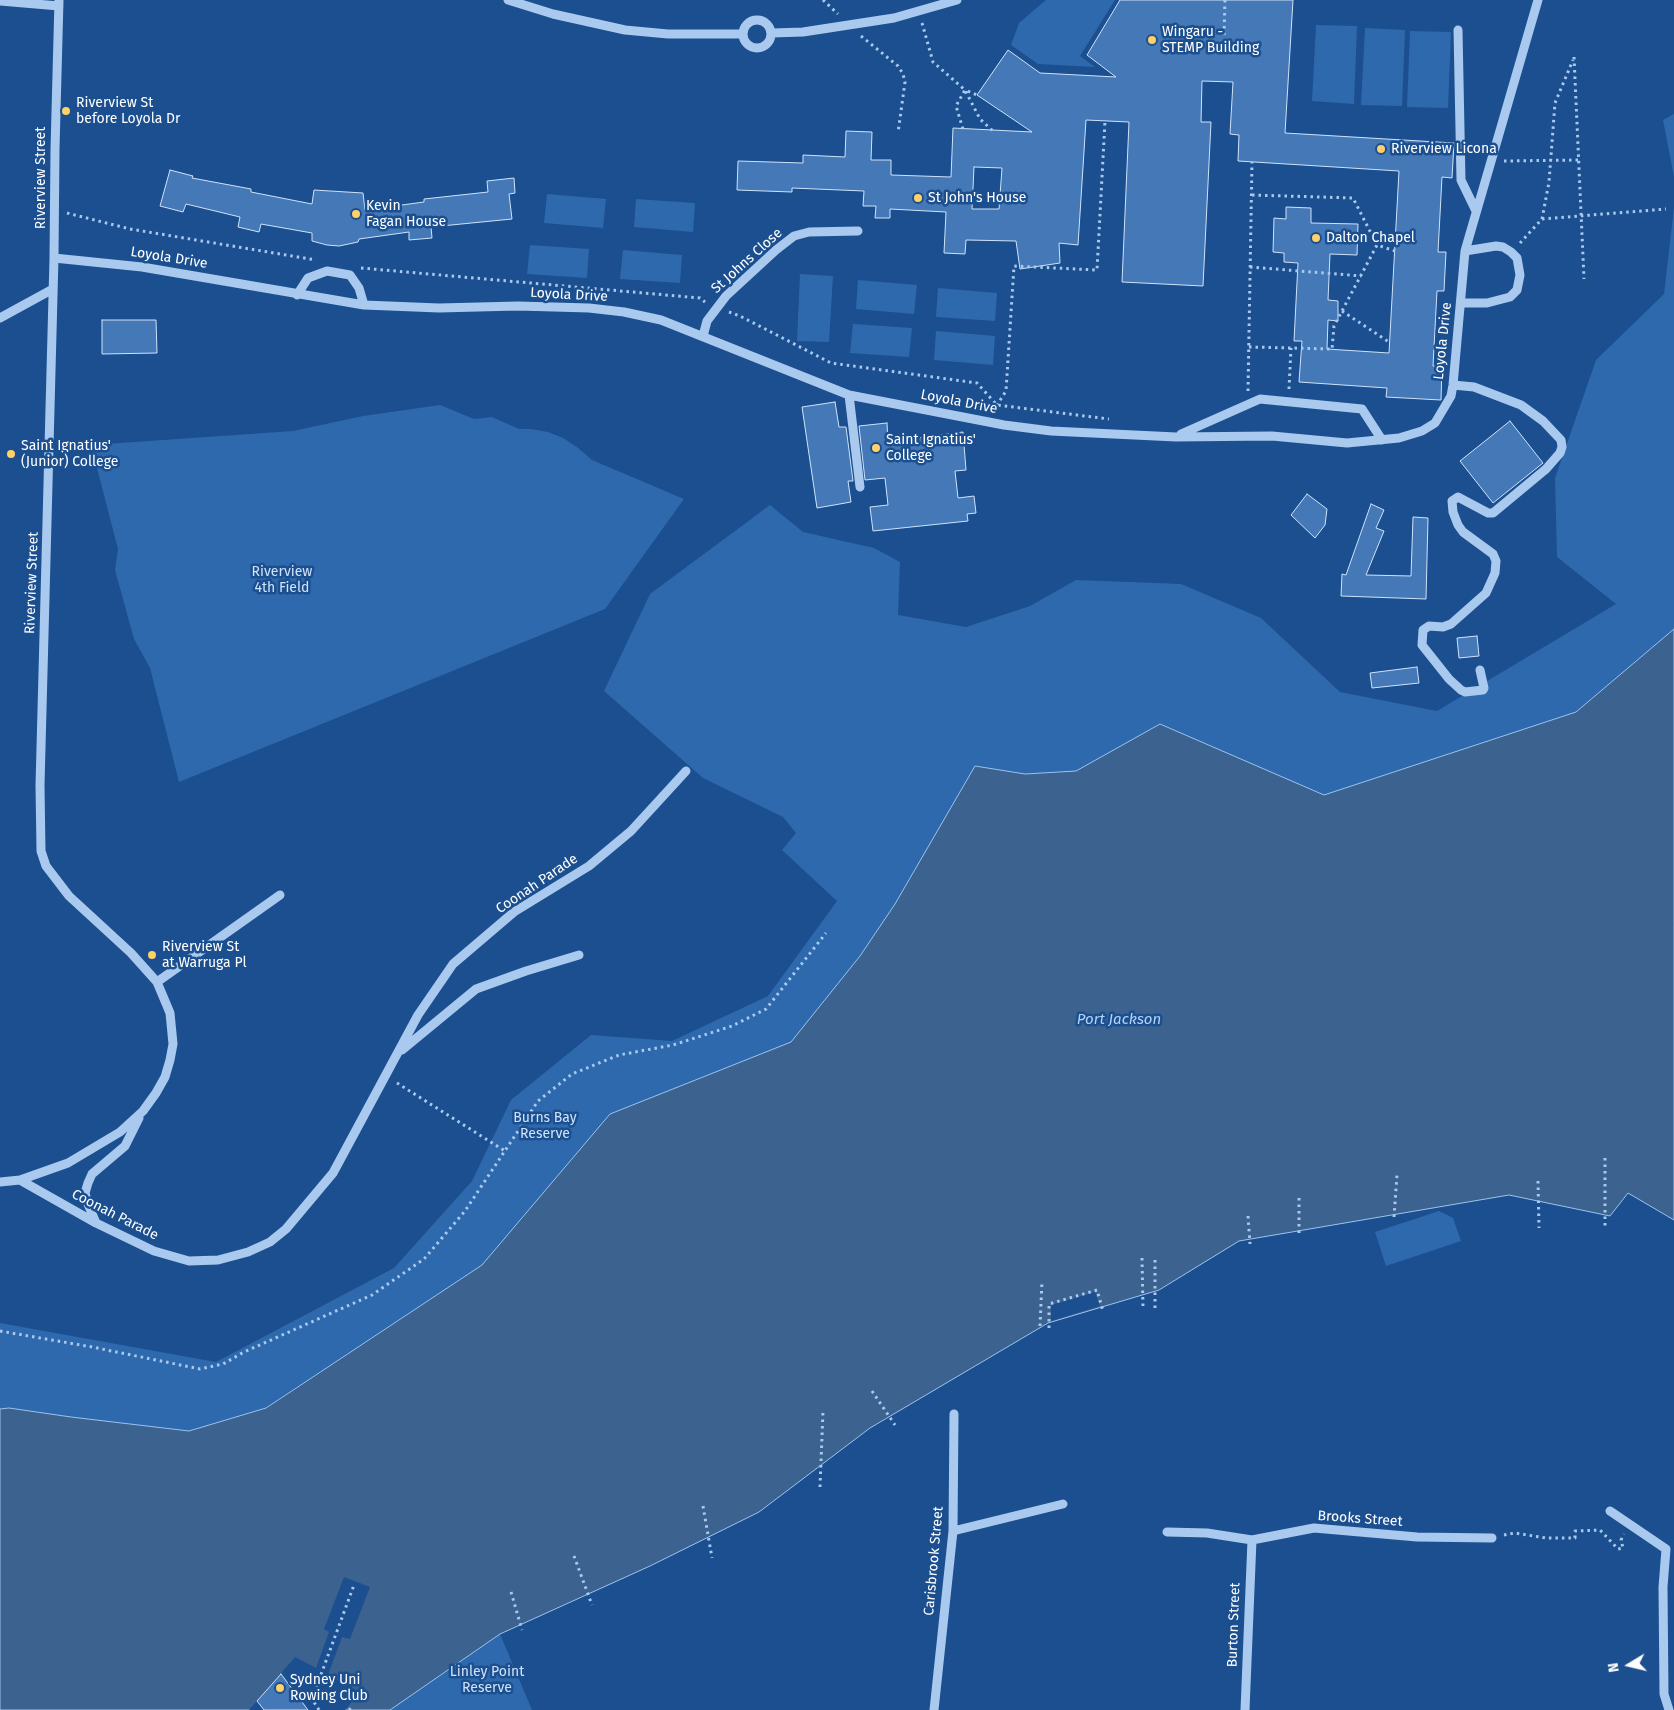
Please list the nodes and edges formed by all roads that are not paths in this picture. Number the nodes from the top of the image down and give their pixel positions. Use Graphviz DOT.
graph roads {
  1 [pos="508,0"];
  2 [pos="957,0"];
  3 [pos="1538,0"];
  4 [pos="0,1"];
  5 [pos="59,3"];
  6 [pos="1458,30"];
  7 [pos="743,34"];
  8 [pos="772,34"];
  9 [pos="1476,211"];
  10 [pos="858,231"];
  11 [pos="1465,251"];
  12 [pos="54,258"];
  13 [pos="54,288"];
  14 [pos="296,295"];
  15 [pos="1461,303"];
  16 [pos="364,305"];
  17 [pos="0,318"];
  18 [pos="703,336"];
  19 [pos="1453,385"];
  20 [pos="848,395"];
  21 [pos="1176,437"];
  22 [pos="1382,440"];
  23 [pos="860,487"];
  24 [pos="1480,670"];
  25 [pos="686,771"];
  26 [pos="280,895"];
  27 [pos="579,955"];
  28 [pos="157,982"];
  29 [pos="398,1054"];
  30 [pos="143,1111"];
  31 [pos="20,1180"];
  32 [pos="0,1182"];
  33 [pos="96,1223"];
  34 [pos="954,1414"];
  35 [pos="1063,1504"];
  36 [pos="1610,1511"];
  37 [pos="953,1532"];
  38 [pos="1167,1532"];
  39 [pos="1492,1538"];
  40 [pos="1252,1540"];
  41 [pos="934,1710"];
  42 [pos="1245,1710"];
  43 [pos="1669,1710"];
  1 -- 7 [label="street"];
  2 -- 8 [label="street"];
  3 -- 9 [label="street, Loyola Drive"];
  4 -- 5 [label="street"];
  5 -- 12 [label="street, Riverview Street"];
  6 -- 9 [label="street"];
  7 -- 8 [label="street"];
  7 -- 8 [label="street"];
  9 -- 11 [label="street, Loyola Drive"];
  10 -- 18 [label="street, St Johns Close"];
  11 -- 15 [label="street, Loyola Drive"];
  11 -- 15 [label="street"];
  12 -- 13 [label="street, Riverview Street"];
  12 -- 14 [label="street, Loyola Drive"];
  13 -- 17 [label="street"];
  13 -- 28 [label="street, Riverview Street"];
  14 -- 16 [label="street, Loyola Drive"];
  14 -- 16 [label="street"];
  15 -- 19 [label="street, Loyola Drive"];
  16 -- 18 [label="street, Loyola Drive"];
  18 -- 20 [label="street, Loyola Drive"];
  19 -- 22 [label="street, Loyola Drive"];
  19 -- 24 [label="street"];
  20 -- 21 [label="street, Loyola Drive"];
  20 -- 23 [label="street"];
  21 -- 22 [label="street, Loyola Drive"];
  21 -- 22 [label="street"];
  25 -- 29 [label="street, Coonah Parade"];
  26 -- 28 [label="street"];
  27 -- 29 [label="street, Coonah Parade"];
  28 -- 30 [label="street, Riverview Street"];
  29 -- 33 [label="street, Coonah Parade"];
  30 -- 31 [label="street, Riverview Street"];
  30 -- 33 [label="street, Riverview Street"];
  31 -- 32 [label="street, Riverview Street"];
  31 -- 33 [label="street, Coonah Parade"];
  34 -- 37 [label="street, Carisbrook Street"];
  35 -- 37 [label="street"];
  36 -- 43 [label="street"];
  37 -- 41 [label="street, Carisbrook Street"];
  38 -- 40 [label="street, Brooks Street"];
  39 -- 40 [label="street, Brooks Street"];
  40 -- 42 [label="street, Burton Street"];
}
